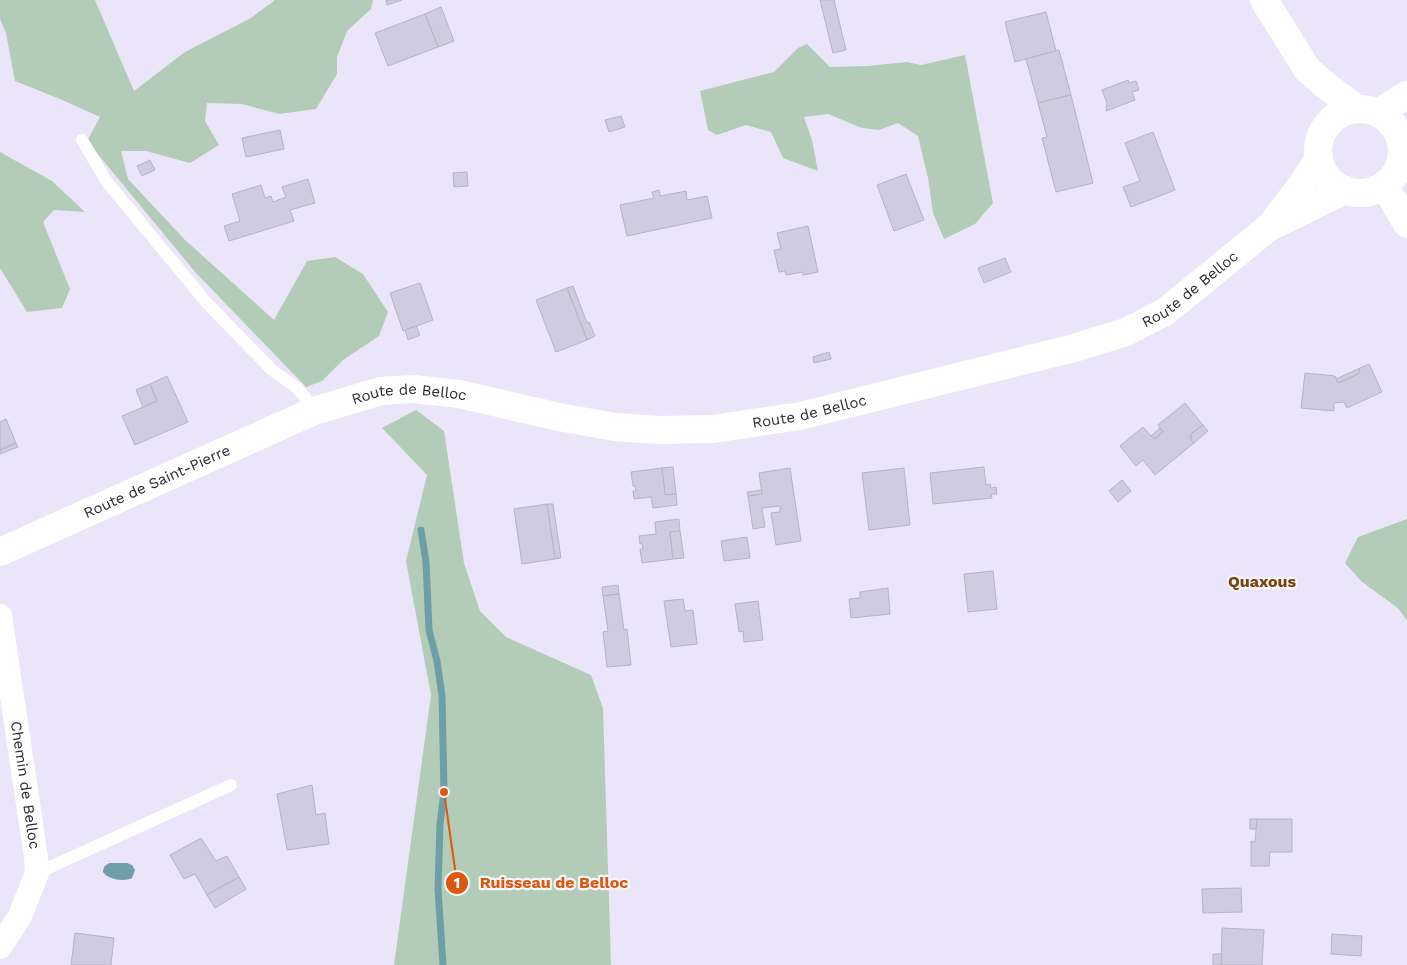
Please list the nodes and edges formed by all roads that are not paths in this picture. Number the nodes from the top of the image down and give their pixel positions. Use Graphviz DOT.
graph roads {
  1 [pos="1264,0"];
  2 [pos="1308,69"];
  3 [pos="1407,95"];
  4 [pos="1368,111"];
  5 [pos="1404,136"];
  6 [pos="82,140"];
  7 [pos="1321,145"];
  8 [pos="1384,185"];
  9 [pos="1345,190"];
  10 [pos="1407,224"];
  11 [pos="1268,228"];
  12 [pos="314,411"];
  13 [pos="0,552"];
  14 [pos="0,616"];
  15 [pos="231,785"];
  16 [pos="37,873"];
  17 [pos="0,948"];
  1 -- 2 [label="street"];
  2 -- 4 [label="street"];
  2 -- 7 [label="street"];
  3 -- 4 [label="street, Route de Belloc"];
  4 -- 5 [label="street"];
  4 -- 7 [label="street, Route de Belloc"];
  5 -- 8 [label="street"];
  6 -- 12 [label="lane"];
  7 -- 9 [label="street"];
  7 -- 11 [label="street, Route de Belloc"];
  8 -- 9 [label="street, Route de Belloc"];
  8 -- 10 [label="street"];
  9 -- 11 [label="street, Route de Belloc"];
  11 -- 12 [label="street, Route de Belloc"];
  12 -- 13 [label="street, Route de Saint-Pierre"];
  14 -- 16 [label="street, Chemin de Belloc"];
  15 -- 16 [label="lane"];
  16 -- 17 [label="street, Chemin de Belloc"];
}
